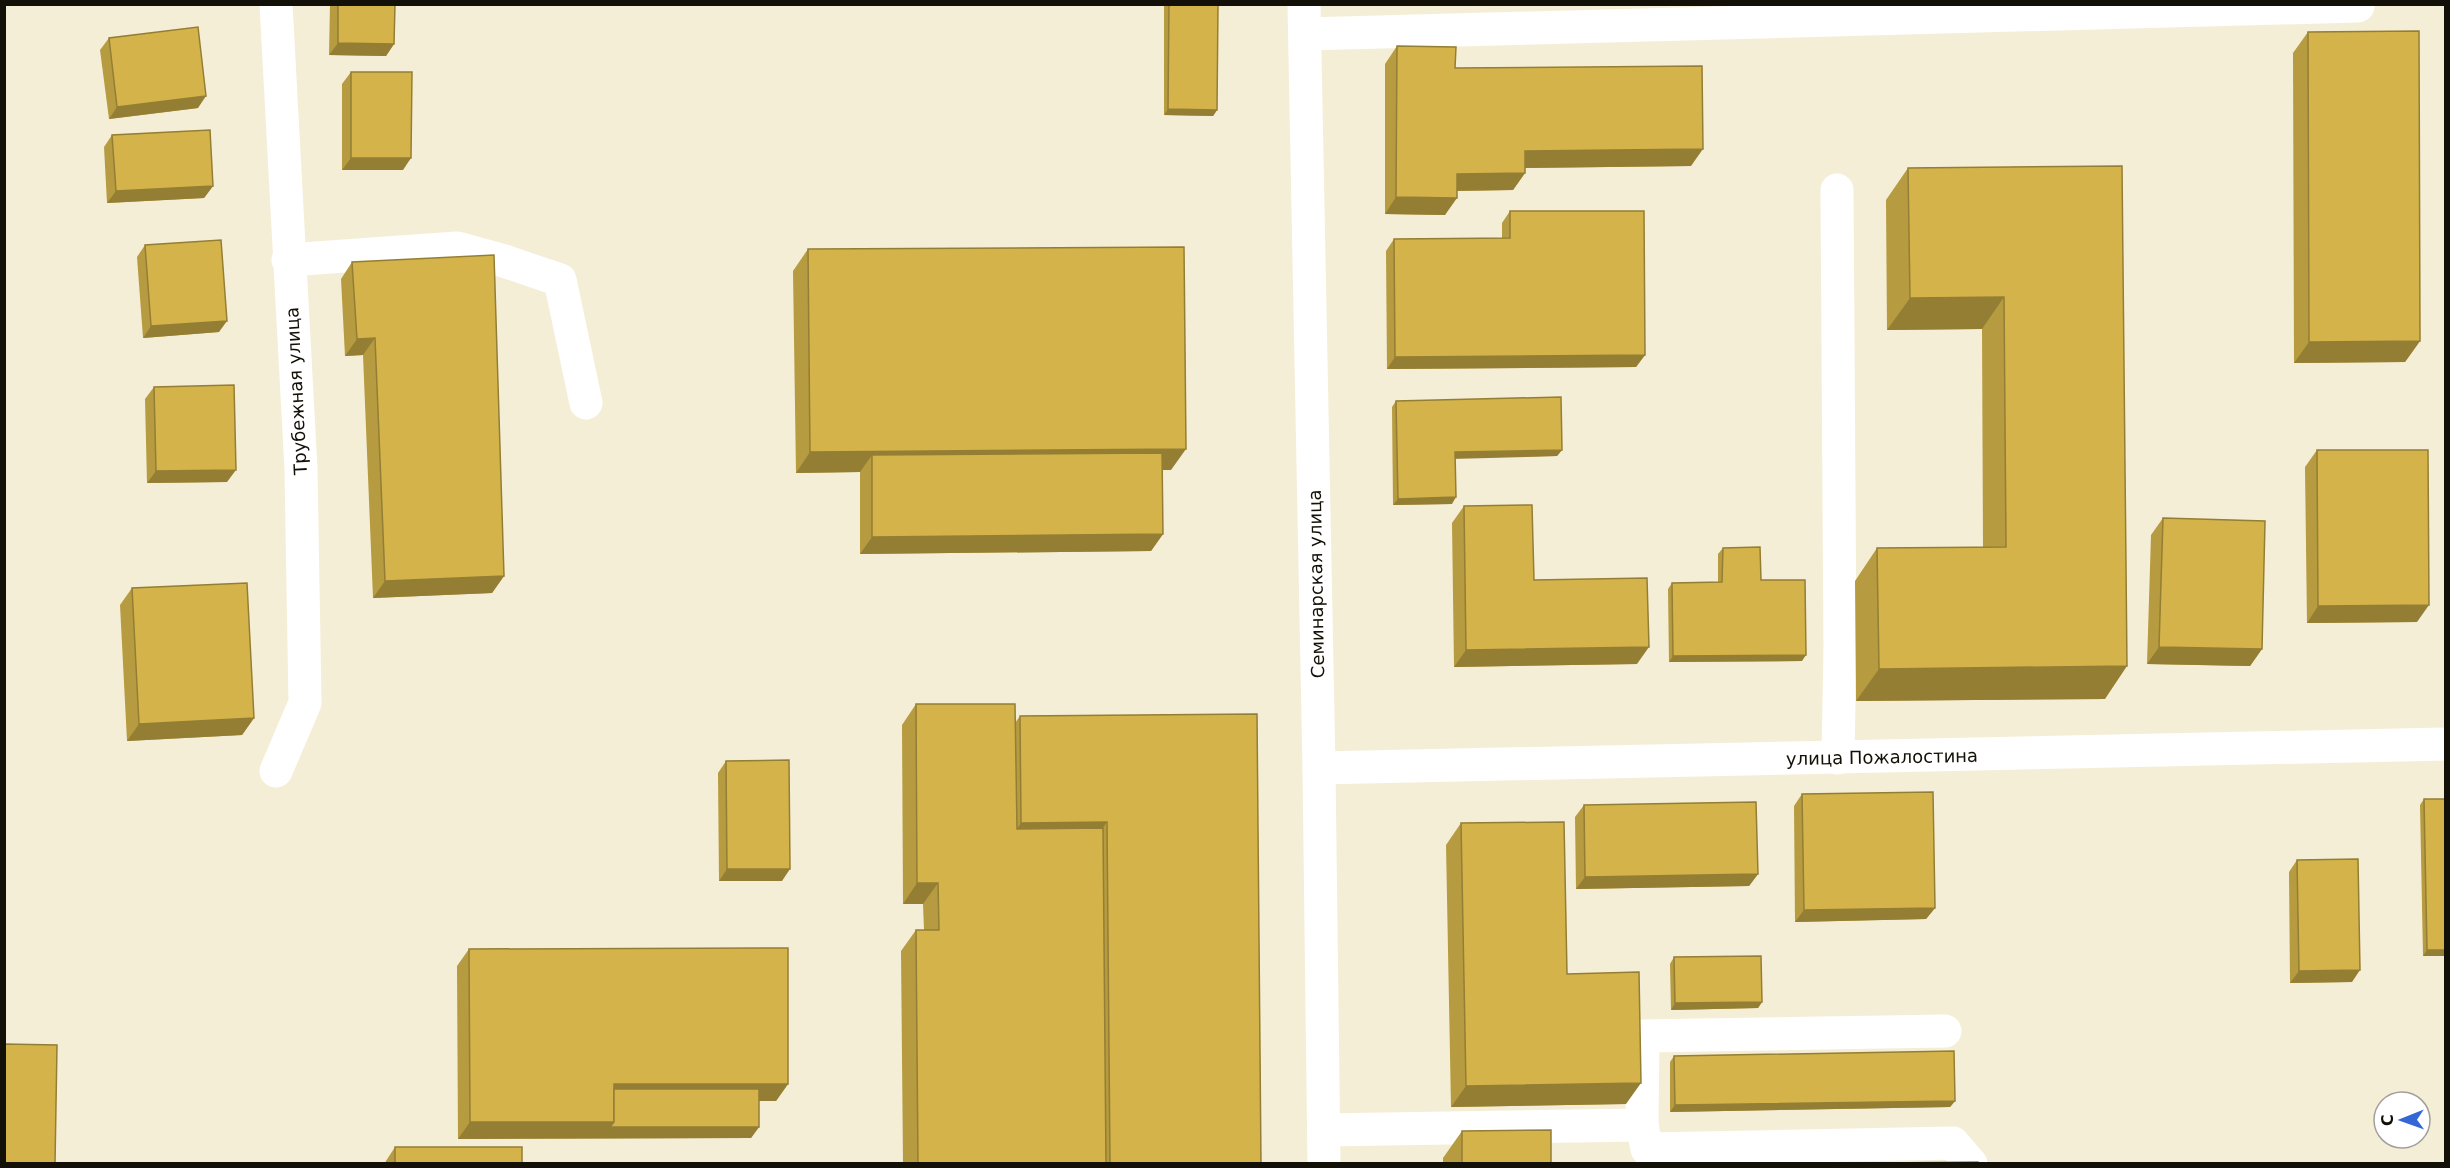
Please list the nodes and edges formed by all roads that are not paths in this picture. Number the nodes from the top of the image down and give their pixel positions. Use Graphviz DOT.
graph roads {
  1 [pos="276,4"];
  2 [pos="2358,6"];
  3 [pos="1305,19"];
  4 [pos="1837,190"];
  5 [pos="288,260"];
  6 [pos="586,403"];
  7 [pos="2445,744"];
  8 [pos="1838,758"];
  9 [pos="1319,768"];
  10 [pos="276,771"];
  11 [pos="1945,1031"];
  12 [pos="1642,1125"];
  13 [pos="1324,1130"];
  14 [pos="1324,1164"];
  15 [pos="1971,1164"];
  1 -- 5 [label="street, Трубежная улица"];
  2 -- 3 [label="street"];
  3 -- 9 [label="street, Семинарская улица"];
  4 -- 8 [label="street"];
  5 -- 6 [label="street"];
  5 -- 10 [label="street, Трубежная улица"];
  7 -- 8 [label="street, улица Пожалостина"];
  8 -- 9 [label="street, улица Пожалостина"];
  9 -- 13 [label="street, Семинарская улица"];
  11 -- 12 [label="street"];
  12 -- 13 [label="street"];
  12 -- 15 [label="street"];
  13 -- 14 [label="street, Семинарская улица"];
}
